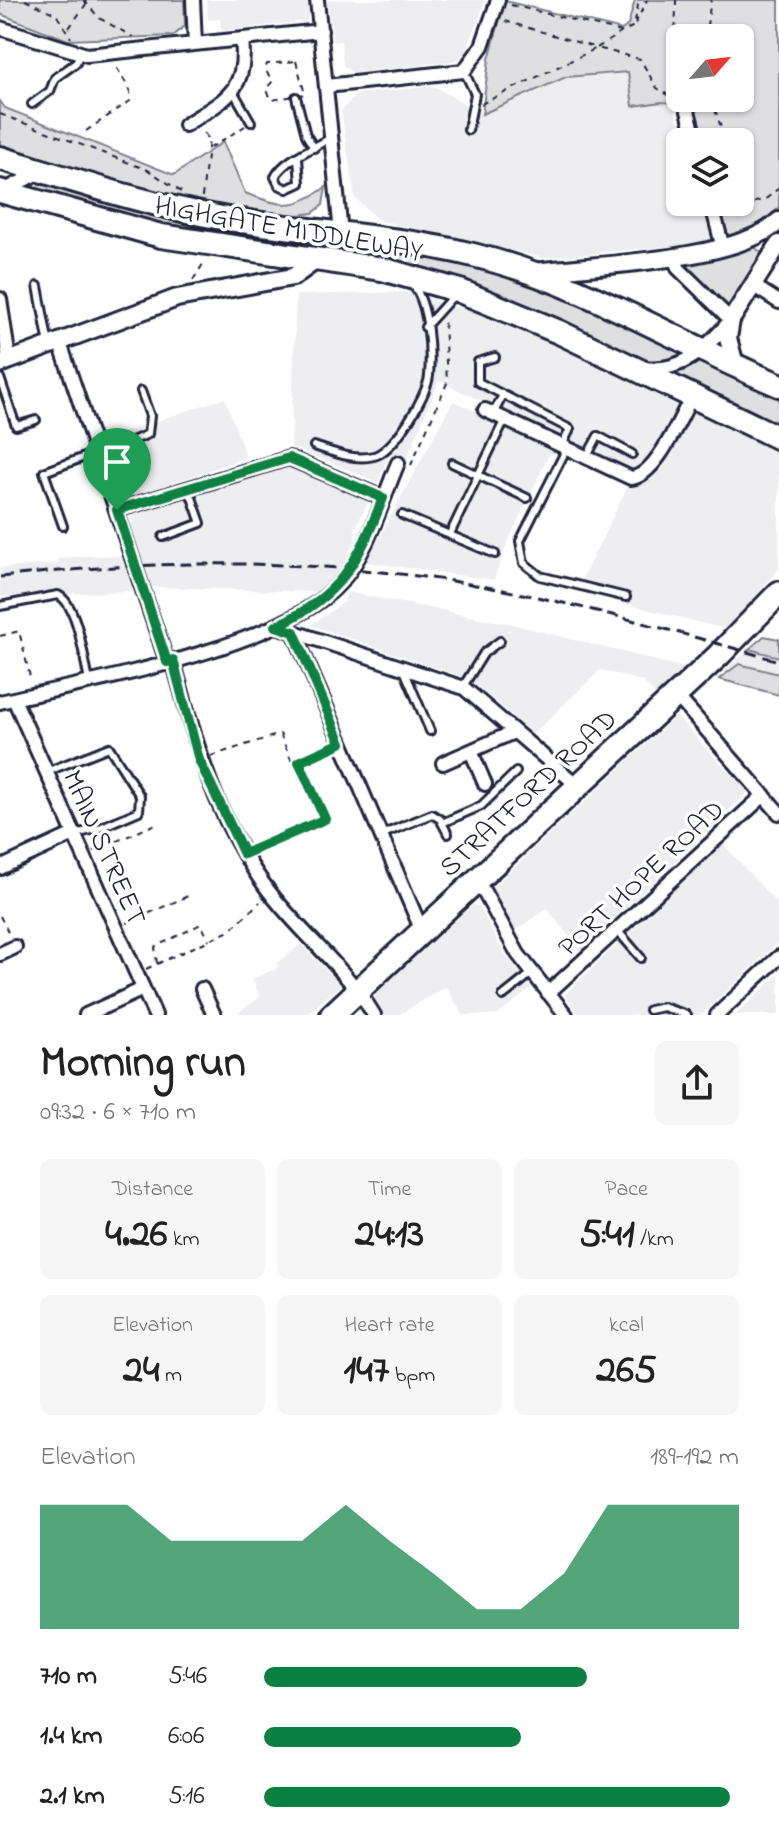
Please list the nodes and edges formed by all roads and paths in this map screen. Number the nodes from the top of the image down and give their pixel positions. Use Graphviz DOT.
graph roads {
  1 [pos="25,0"];
  2 [pos="193,0"];
  3 [pos="317,0"];
  4 [pos="639,0"];
  5 [pos="647,0"];
  6 [pos="676,0"];
  7 [pos="711,0"];
  8 [pos="87,1"];
  9 [pos="498,1"];
  10 [pos="492,18"];
  11 [pos="676,24"];
  12 [pos="707,24"];
  13 [pos="634,26"];
  14 [pos="0,28"];
  15 [pos="68,29"];
  16 [pos="321,31"];
  17 [pos="622,32"];
  18 [pos="242,39"];
  19 [pos="195,44"];
  20 [pos="597,48"];
  21 [pos="149,51"];
  22 [pos="76,52"];
  23 [pos="109,53"];
  24 [pos="464,71"];
  25 [pos="326,86"];
  26 [pos="233,91"];
  27 [pos="666,94"];
  28 [pos="296,97"];
  29 [pos="475,102"];
  30 [pos="32,104"];
  31 [pos="1,114"];
  32 [pos="190,122"];
  33 [pos="251,122"];
  34 [pos="468,130"];
  35 [pos="86,131"];
  36 [pos="332,137"];
  37 [pos="314,148"];
  38 [pos="208,149"];
  39 [pos="0,158"];
  40 [pos="298,158"];
  41 [pos="43,171"];
  42 [pos="779,188"];
  43 [pos="0,196"];
  44 [pos="191,201"];
  45 [pos="201,203"];
  46 [pos="754,203"];
  47 [pos="715,216"];
  48 [pos="779,221"];
  49 [pos="341,233"];
  50 [pos="761,235"];
  51 [pos="723,248"];
  52 [pos="776,248"];
  53 [pos="209,254"];
  54 [pos="675,256"];
  55 [pos="319,258"];
  56 [pos="399,272"];
  57 [pos="534,272"];
  58 [pos="38,286"];
  59 [pos="754,286"];
  60 [pos="460,291"];
  61 [pos="177,298"];
  62 [pos="0,299"];
  63 [pos="779,302"];
  64 [pos="731,320"];
  65 [pos="425,327"];
  66 [pos="54,342"];
  67 [pos="704,348"];
  68 [pos="495,357"];
  69 [pos="5,362"];
  70 [pos="626,365"];
  71 [pos="735,365"];
  72 [pos="0,378"];
  73 [pos="779,385"];
  74 [pos="141,391"];
  75 [pos="503,395"];
  76 [pos="691,398"];
  77 [pos="494,414"];
  78 [pos="36,420"];
  79 [pos="779,438"];
  80 [pos="314,446"];
  81 [pos="564,447"];
  82 [pos="98,454"];
  83 [pos="632,454"];
  84 [pos="586,458"];
  85 [pos="398,463"];
  86 [pos="452,463"];
  87 [pos="480,474"];
  88 [pos="188,487"];
  89 [pos="383,498"];
  90 [pos="527,498"];
  91 [pos="117,510"];
  92 [pos="402,515"];
  93 [pos="63,526"];
  94 [pos="450,534"];
  95 [pos="163,537"];
  96 [pos="495,554"];
  97 [pos="779,593"];
  98 [pos="626,597"];
  99 [pos="0,606"];
  100 [pos="771,606"];
  101 [pos="276,626"];
  102 [pos="294,632"];
  103 [pos="0,636"];
  104 [pos="500,641"];
  105 [pos="170,661"];
  106 [pos="402,667"];
  107 [pos="89,681"];
  108 [pos="462,688"];
  109 [pos="34,694"];
  110 [pos="676,695"];
  111 [pos="14,699"];
  112 [pos="0,702"];
  113 [pos="430,731"];
  114 [pos="514,732"];
  115 [pos="341,743"];
  116 [pos="471,751"];
  117 [pos="199,760"];
  118 [pos="299,762"];
  119 [pos="443,763"];
  120 [pos="46,772"];
  121 [pos="516,772"];
  122 [pos="485,784"];
  123 [pos="578,786"];
  124 [pos="764,795"];
  125 [pos="779,813"];
  126 [pos="442,823"];
  127 [pos="156,824"];
  128 [pos="79,833"];
  129 [pos="448,834"];
  130 [pos="381,835"];
  131 [pos="244,854"];
  132 [pos="83,856"];
  133 [pos="0,868"];
  134 [pos="478,881"];
  135 [pos="269,892"];
  136 [pos="188,896"];
  137 [pos="0,916"];
  138 [pos="115,928"];
  139 [pos="617,930"];
  140 [pos="422,931"];
  141 [pos="209,941"];
  142 [pos="15,947"];
  143 [pos="0,954"];
  144 [pos="779,957"];
  145 [pos="641,958"];
  146 [pos="157,964"];
  147 [pos="532,973"];
  148 [pos="136,974"];
  149 [pos="143,989"];
  150 [pos="202,989"];
  151 [pos="359,991"];
  152 [pos="548,993"];
  153 [pos="503,996"];
  154 [pos="649,1010"];
  155 [pos="86,1015"];
  156 [pos="155,1015"];
  157 [pos="214,1015"];
  158 [pos="332,1015"];
  159 [pos="374,1015"];
  160 [pos="566,1015"];
  161 [pos="687,1015"];
  162 [pos="717,1015"];
  1 -- 15 [label="path"];
  2 -- 19 [label="street"];
  3 -- 16 [label="street"];
  4 -- 13 [label="path"];
  5 -- 13 [label="path"];
  6 -- 11 [label="path"];
  7 -- 12 [label="path"];
  8 -- 15 [label="path"];
  8 -- 21 [label="path"];
  9 -- 10 [label="street"];
  9 -- 17 [label="path"];
  10 -- 20 [label="path"];
  10 -- 24 [label="street"];
  13 -- 17 [label="path"];
  14 -- 22 [label="street"];
  15 -- 22 [label="path"];
  16 -- 18 [label="street"];
  16 -- 25 [label="street"];
  17 -- 20 [label="path"];
  18 -- 19 [label="street"];
  18 -- 26 [label="street"];
  19 -- 21 [label="street"];
  20 -- 27 [label="path"];
  20 -- 29 [label="path"];
  21 -- 23 [label="street"];
  22 -- 23 [label="street"];
  22 -- 30 [label="lane"];
  23 -- 35 [label="path"];
  24 -- 25 [label="street"];
  24 -- 29 [label="lane"];
  25 -- 36 [label="street"];
  26 -- 32 [label="street"];
  26 -- 33 [label="lane"];
  28 -- 28 [label="path"];
  28 -- 37 [label="lane"];
  29 -- 34 [label="lane"];
  31 -- 44 [label="path"];
  32 -- 38 [label="path"];
  33 -- 38 [label="path"];
  36 -- 37 [label="lane"];
  36 -- 49 [label="street"];
  37 -- 40 [label="lane"];
  38 -- 45 [label="path"];
  39 -- 41 [label="highway, HIGHGATE MIDDLEWAY"];
  40 -- 40 [label="lane"];
  41 -- 43 [label="street"];
  41 -- 49 [label="highway, HIGHGATE MIDDLEWAY"];
  42 -- 46 [label="path"];
  43 -- 55 [label="highway, HIGHGATE MIDDLEWAY"];
  47 -- 51 [label="street"];
  48 -- 50 [label="street"];
  49 -- 57 [label="highway, HIGHGATE MIDDLEWAY"];
  50 -- 51 [label="street"];
  50 -- 52 [label="street"];
  51 -- 54 [label="street"];
  52 -- 59 [label="street"];
  53 -- 61 [label="path"];
  54 -- 57 [label="street"];
  54 -- 64 [label="street"];
  55 -- 56 [label="highway, HIGHGATE MIDDLEWAY"];
  55 -- 61 [label="street"];
  56 -- 60 [label="highway, HIGHGATE MIDDLEWAY"];
  56 -- 65 [label="lane"];
  57 -- 67 [label="highway, HIGHGATE MIDDLEWAY"];
  58 -- 66 [label="lane"];
  59 -- 63 [label="street"];
  59 -- 64 [label="street"];
  60 -- 65 [label="lane"];
  60 -- 70 [label="highway, HIGHGATE MIDDLEWAY"];
  61 -- 66 [label="street"];
  62 -- 69 [label="street"];
  64 -- 67 [label="street"];
  64 -- 71 [label="street"];
  65 -- 80 [label="lane"];
  66 -- 69 [label="street"];
  66 -- 82 [label="street"];
  67 -- 70 [label="street"];
  67 -- 71 [label="highway, HIGHGATE MIDDLEWAY"];
  68 -- 75 [label="lane"];
  70 -- 76 [label="highway, HIGHGATE MIDDLEWAY"];
  71 -- 73 [label="highway, HIGHGATE MIDDLEWAY"];
  72 -- 78 [label="lane"];
  74 -- 82 [label="lane"];
  75 -- 77 [label="lane"];
  75 -- 81 [label="lane"];
  76 -- 79 [label="highway, HIGHGATE MIDDLEWAY"];
  76 -- 84 [label="street"];
  77 -- 81 [label="street"];
  77 -- 87 [label="lane"];
  81 -- 84 [label="street"];
  81 -- 98 [label="lane"];
  82 -- 91 [label="street"];
  82 -- 93 [label="lane"];
  83 -- 84 [label="lane"];
  85 -- 89 [label="street"];
  86 -- 87 [label="lane"];
  87 -- 90 [label="lane"];
  87 -- 94 [label="lane"];
  88 -- 89 [label="street"];
  88 -- 91 [label="street"];
  88 -- 95 [label="lane"];
  89 -- 101 [label="street"];
  91 -- 105 [label="street"];
  92 -- 94 [label="lane"];
  94 -- 96 [label="lane"];
  97 -- 100 [label="highway, STRATFORD ROAD"];
  99 -- 107 [label="lane"];
  100 -- 110 [label="highway, STRATFORD ROAD"];
  101 -- 102 [label="street"];
  101 -- 105 [label="street"];
  102 -- 106 [label="street"];
  102 -- 115 [label="street"];
  103 -- 109 [label="path"];
  104 -- 108 [label="lane"];
  105 -- 107 [label="street"];
  105 -- 117 [label="street"];
  106 -- 108 [label="street"];
  106 -- 113 [label="lane"];
  107 -- 109 [label="street"];
  108 -- 114 [label="street"];
  109 -- 111 [label="street"];
  110 -- 123 [label="highway, STRATFORD ROAD"];
  110 -- 124 [label="street"];
  111 -- 112 [label="street"];
  111 -- 120 [label="street, MAIN STREET"];
  114 -- 116 [label="street"];
  114 -- 123 [label="street"];
  115 -- 118 [label="path"];
  115 -- 130 [label="street"];
  116 -- 119 [label="street"];
  116 -- 122 [label="street"];
  117 -- 118 [label="path"];
  117 -- 131 [label="street"];
  118 -- 131 [label="path"];
  120 -- 128 [label="street, MAIN STREET"];
  120 -- 128 [label="lane"];
  121 -- 126 [label="lane"];
  123 -- 134 [label="highway, STRATFORD ROAD"];
  124 -- 125 [label="street"];
  124 -- 139 [label="street, PORT HOPE ROAD"];
  126 -- 129 [label="lane"];
  126 -- 130 [label="lane"];
  127 -- 132 [label="path"];
  128 -- 132 [label="street, MAIN STREET"];
  128 -- 133 [label="street"];
  130 -- 140 [label="street"];
  131 -- 135 [label="street"];
  132 -- 138 [label="street, MAIN STREET"];
  134 -- 140 [label="highway, STRATFORD ROAD"];
  134 -- 147 [label="street"];
  135 -- 141 [label="path"];
  135 -- 151 [label="street"];
  136 -- 138 [label="path"];
  137 -- 142 [label="path"];
  138 -- 148 [label="street, MAIN STREET"];
  139 -- 145 [label="lane"];
  139 -- 152 [label="street, PORT HOPE ROAD"];
  140 -- 151 [label="highway, STRATFORD ROAD"];
  141 -- 146 [label="path"];
  141 -- 146 [label="path"];
  142 -- 143 [label="street"];
  144 -- 162 [label="street"];
  146 -- 148 [label="path"];
  147 -- 152 [label="street"];
  147 -- 153 [label="lane"];
  148 -- 149 [label="street, MAIN STREET"];
  149 -- 155 [label="street"];
  149 -- 156 [label="street, MAIN STREET"];
  150 -- 157 [label="street"];
  151 -- 158 [label="highway, STRATFORD ROAD"];
  151 -- 159 [label="street"];
  152 -- 160 [label="street"];
  154 -- 161 [label="lane"];
}
